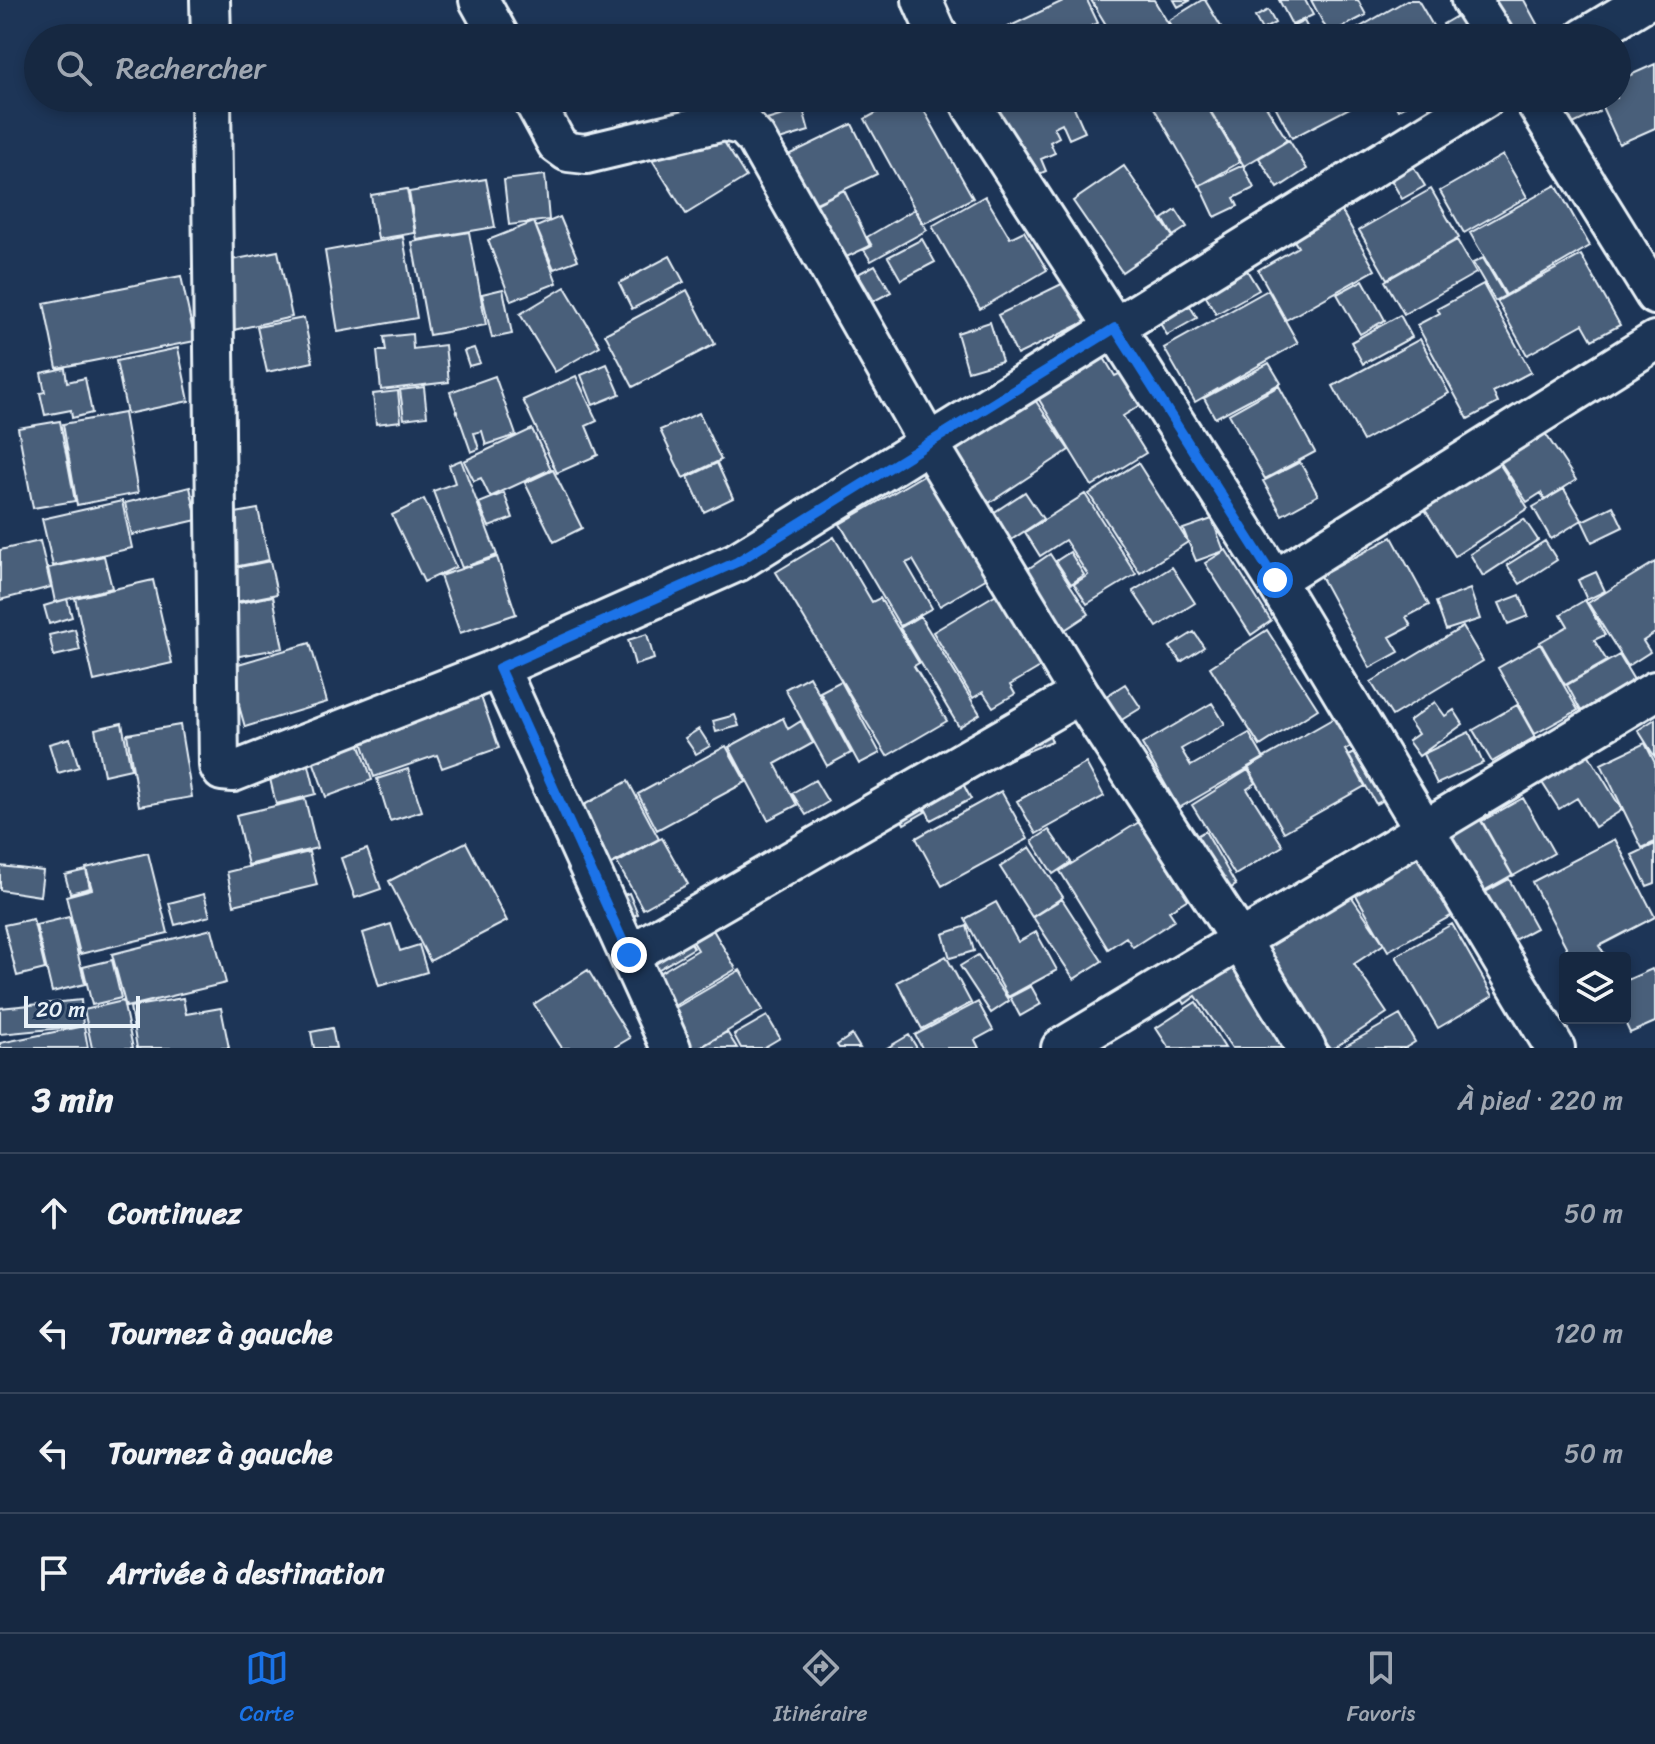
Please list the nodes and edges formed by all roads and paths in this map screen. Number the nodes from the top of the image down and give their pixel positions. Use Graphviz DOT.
graph roads {
  1 [pos="210,0"];
  2 [pos="479,0"];
  3 [pos="922,0"];
  4 [pos="1471,0"];
  5 [pos="1647,0"];
  6 [pos="211,24"];
  7 [pos="492,24"];
  8 [pos="933,24"];
  9 [pos="1486,24"];
  10 [pos="1607,24"];
  11 [pos="211,112"];
  12 [pos="540,112"];
  13 [pos="976,112"];
  14 [pos="1462,112"];
  15 [pos="1542,112"];
  16 [pos="1655,295"];
  17 [pos="1115,328"];
  18 [pos="1655,341"];
  19 [pos="929,444"];
  20 [pos="1275,580"];
  21 [pos="499,668"];
  22 [pos="1655,691"];
  23 [pos="1080,694"];
  24 [pos="1424,829"];
  25 [pos="1240,940"];
  26 [pos="629,955"];
  27 [pos="671,1048"];
  28 [pos="1061,1048"];
  29 [pos="1306,1048"];
  30 [pos="1555,1048"];
  1 -- 6 [label="street"];
  2 -- 7 [label="street"];
  3 -- 8 [label="street"];
  4 -- 9 [label="street"];
  5 -- 10 [label="street"];
  11 -- 21 [label="street"];
  12 -- 19 [label="street"];
  13 -- 17 [label="street"];
  14 -- 17 [label="street"];
  15 -- 16 [label="street"];
  17 -- 19 [label="street"];
  17 -- 20 [label="street"];
  18 -- 20 [label="street"];
  19 -- 21 [label="street"];
  19 -- 23 [label="street"];
  20 -- 24 [label="street"];
  21 -- 26 [label="street"];
  22 -- 24 [label="street"];
  23 -- 25 [label="street"];
  23 -- 26 [label="street"];
  24 -- 25 [label="street"];
  24 -- 30 [label="street"];
  25 -- 28 [label="street"];
  25 -- 29 [label="street"];
  26 -- 27 [label="street"];
}
